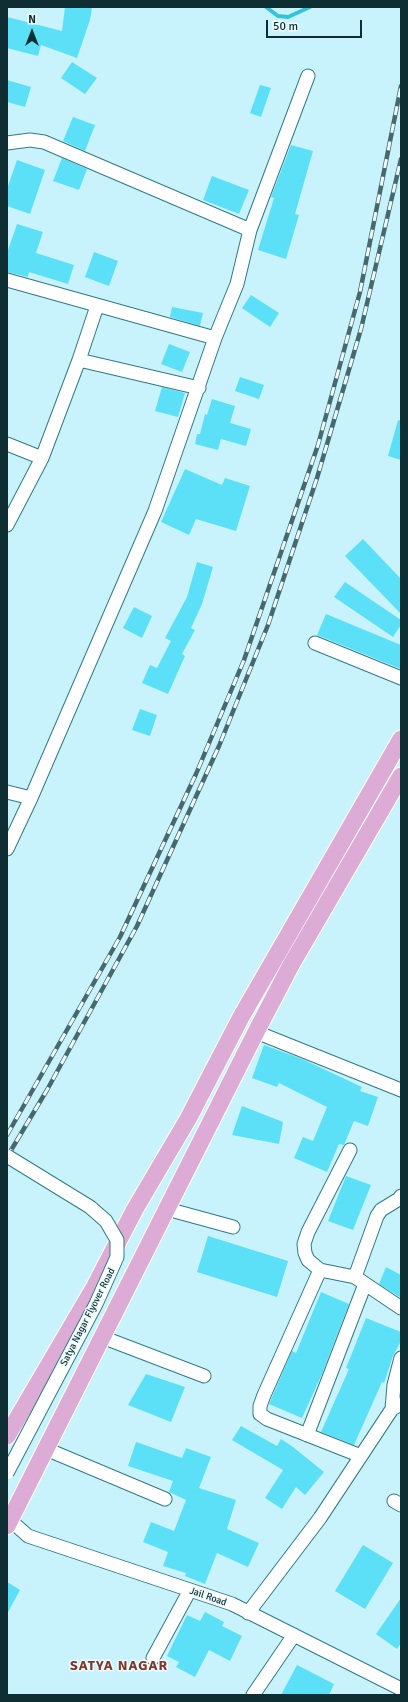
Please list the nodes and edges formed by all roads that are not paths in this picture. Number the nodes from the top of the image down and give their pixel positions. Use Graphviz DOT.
graph roads {
  1 [pos="308,76"];
  2 [pos="7,143"];
  3 [pos="250,230"];
  4 [pos="7,280"];
  5 [pos="97,306"];
  6 [pos="215,338"];
  7 [pos="79,360"];
  8 [pos="199,388"];
  9 [pos="7,444"];
  10 [pos="42,458"];
  11 [pos="7,525"];
  12 [pos="315,643"];
  13 [pos="401,678"];
  14 [pos="401,739"];
  15 [pos="401,776"];
  16 [pos="7,792"];
  17 [pos="31,798"];
  18 [pos="7,849"];
  19 [pos="256,1032"];
  20 [pos="401,1090"];
  21 [pos="188,1119"];
  22 [pos="206,1128"];
  23 [pos="350,1150"];
  24 [pos="7,1156"];
  25 [pos="400,1198"];
  26 [pos="167,1209"];
  27 [pos="233,1227"];
  28 [pos="320,1270"];
  29 [pos="360,1280"];
  30 [pos="401,1308"];
  31 [pos="102,1337"];
  32 [pos="401,1358"];
  33 [pos="48,1366"];
  34 [pos="204,1376"];
  35 [pos="80,1382"];
  36 [pos="397,1406"];
  37 [pos="307,1435"];
  38 [pos="7,1436"];
  39 [pos="46,1449"];
  40 [pos="361,1456"];
  41 [pos="7,1473"];
  42 [pos="165,1499"];
  43 [pos="8,1523"];
  44 [pos="190,1590"];
  45 [pos="248,1612"];
  46 [pos="294,1635"];
  47 [pos="153,1658"];
  48 [pos="401,1690"];
  49 [pos="253,1695"];
  1 -- 3 [label="street"];
  2 -- 3 [label="street"];
  3 -- 6 [label="street"];
  4 -- 5 [label="street"];
  5 -- 6 [label="street"];
  5 -- 7 [label="street"];
  6 -- 8 [label="street"];
  7 -- 8 [label="street"];
  7 -- 10 [label="street"];
  8 -- 17 [label="street"];
  9 -- 10 [label="street"];
  10 -- 11 [label="street"];
  12 -- 13 [label="street"];
  14 -- 21 [label="main road"];
  15 -- 19 [label="main road"];
  16 -- 17 [label="street"];
  17 -- 18 [label="street"];
  19 -- 20 [label="street"];
  19 -- 22 [label="main road"];
  21 -- 22 [label="main road"];
  21 -- 33 [label="main road"];
  22 -- 26 [label="main road"];
  23 -- 28 [label="street"];
  24 -- 41 [label="street, Satya Nagar Flyover Road, bridge"];
  25 -- 29 [label="street"];
  26 -- 27 [label="street"];
  26 -- 31 [label="main road"];
  28 -- 29 [label="street"];
  28 -- 37 [label="street"];
  29 -- 30 [label="street"];
  29 -- 37 [label="street"];
  31 -- 34 [label="street"];
  31 -- 35 [label="main road"];
  32 -- 36 [label="street"];
  33 -- 35 [label="main road"];
  33 -- 38 [label="main road"];
  35 -- 39 [label="main road"];
  36 -- 40 [label="street"];
  37 -- 40 [label="street"];
  39 -- 42 [label="street"];
  39 -- 43 [label="main road"];
  40 -- 45 [label="street"];
  43 -- 44 [label="street, Jail Road"];
  44 -- 45 [label="street, Jail Road"];
  44 -- 47 [label="street"];
  45 -- 46 [label="street, Jail Road"];
  46 -- 48 [label="street, Jail Road"];
  46 -- 49 [label="street"];
}
